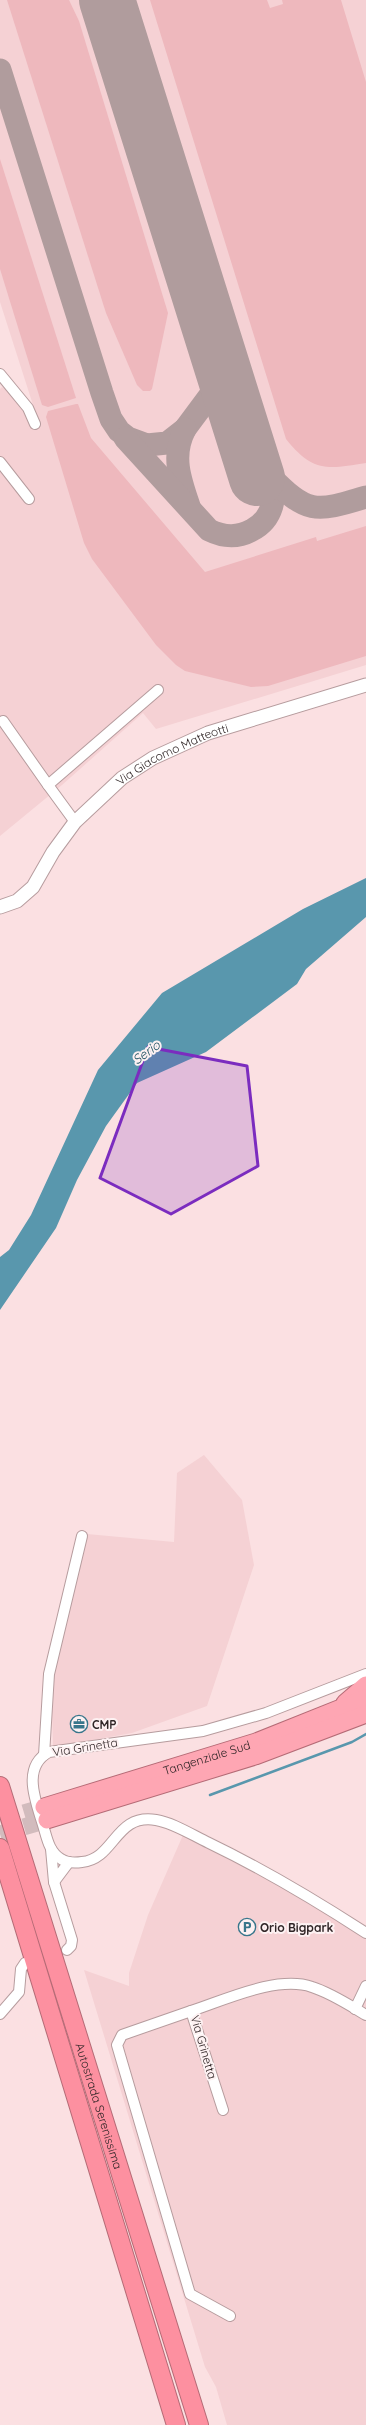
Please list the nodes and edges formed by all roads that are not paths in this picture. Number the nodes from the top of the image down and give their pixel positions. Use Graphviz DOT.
graph roads {
  1 [pos="0,374"];
  2 [pos="35,424"];
  3 [pos="0,462"];
  4 [pos="29,500"];
  5 [pos="366,685"];
  6 [pos="158,690"];
  7 [pos="4,721"];
  8 [pos="48,785"];
  9 [pos="75,822"];
  10 [pos="0,907"];
  11 [pos="82,1536"];
  12 [pos="366,1674"];
  13 [pos="366,1685"];
  14 [pos="366,1698"];
  15 [pos="337,1711"];
  16 [pos="366,1714"];
  17 [pos="44,1755"];
  18 [pos="0,1786"];
  19 [pos="0,1848"];
  20 [pos="51,1849"];
  21 [pos="69,1862"];
  22 [pos="54,1882"];
  23 [pos="366,1933"];
  24 [pos="67,1950"];
  25 [pos="24,1964"];
  26 [pos="366,1986"];
  27 [pos="355,2009"];
  28 [pos="192,2011"];
  29 [pos="0,2014"];
  30 [pos="366,2015"];
  31 [pos="223,2110"];
  32 [pos="230,2316"];
  33 [pos="176,2425"];
  34 [pos="199,2425"];
  1 -- 2 [label="street"];
  3 -- 4 [label="street"];
  5 -- 9 [label="street, Via Giacomo Matteotti"];
  6 -- 8 [label="street"];
  7 -- 8 [label="street"];
  8 -- 9 [label="street"];
  9 -- 10 [label="street, Via Giacomo Matteotti"];
  11 -- 17 [label="street"];
  12 -- 17 [label="street, Via Grinetta"];
  13 -- 15 [label="highway"];
  14 -- 15 [label="highway, Tangenziale Sud"];
  15 -- 16 [label="highway, Tangenziale Sud"];
  17 -- 20 [label="street, Via Grinetta"];
  18 -- 34 [label="highway, Autostrada Serenissima"];
  19 -- 33 [label="highway, Autostrada Serenissima"];
  20 -- 21 [label="street"];
  20 -- 22 [label="street, Via Grinetta"];
  21 -- 22 [label="street"];
  21 -- 23 [label="street"];
  22 -- 24 [label="street, Via Grinetta"];
  25 -- 29 [label="street"];
  26 -- 27 [label="street"];
  27 -- 28 [label="street, Via Grinetta"];
  27 -- 30 [label="street, Via Grinetta"];
  28 -- 31 [label="street, Via Grinetta"];
  28 -- 32 [label="street"];
}
